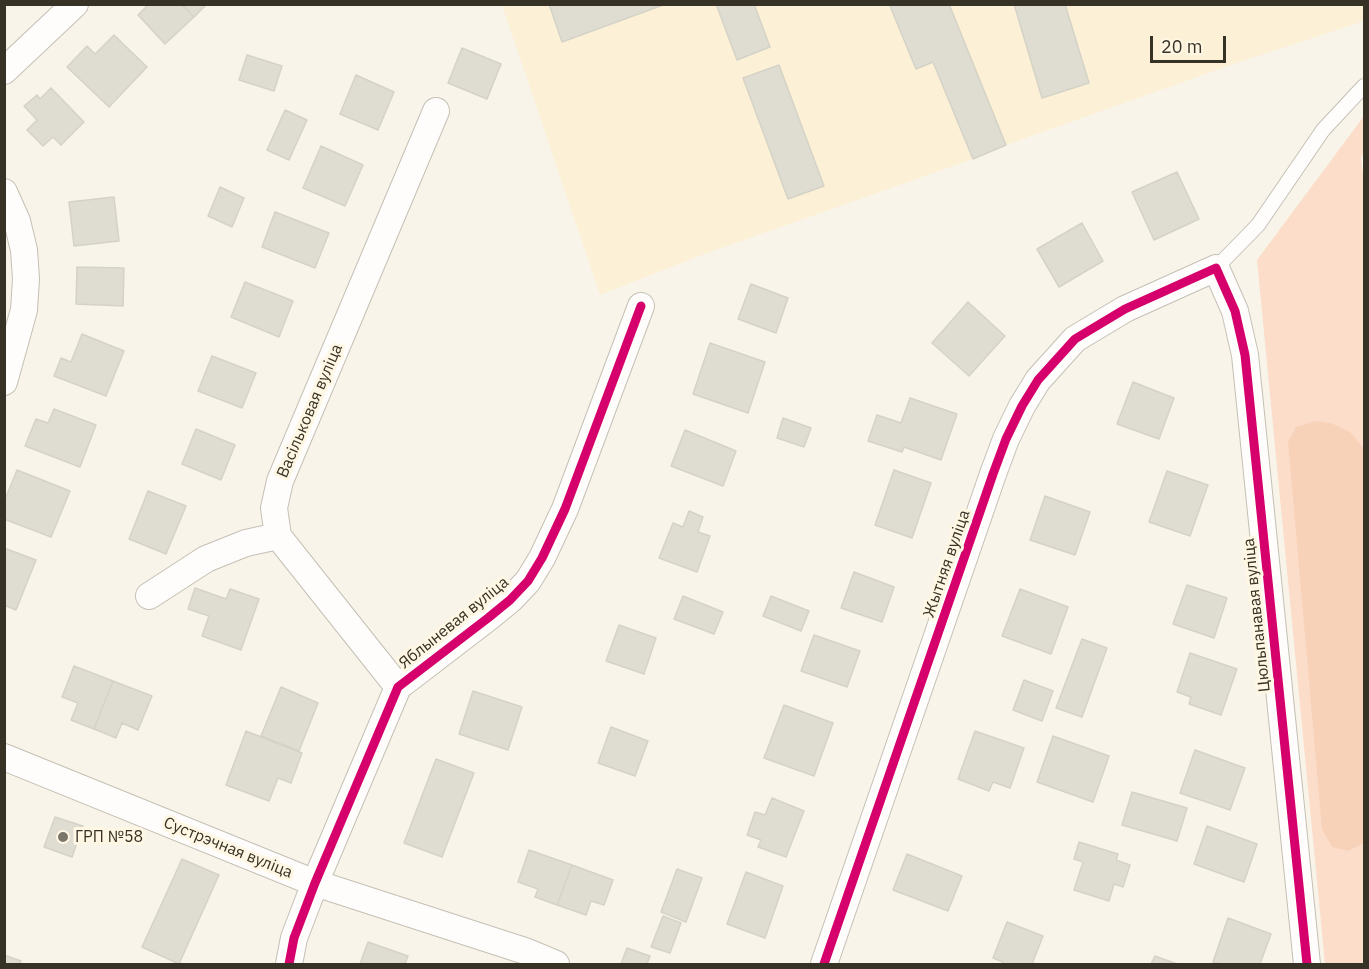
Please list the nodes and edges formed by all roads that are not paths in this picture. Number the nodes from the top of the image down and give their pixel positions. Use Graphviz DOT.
graph roads {
  1 [pos="75,4"];
  2 [pos="4,71"];
  3 [pos="1365,86"];
  4 [pos="436,111"];
  5 [pos="4,192"];
  6 [pos="1216,268"];
  7 [pos="641,306"];
  8 [pos="4,382"];
  9 [pos="278,537"];
  10 [pos="149,596"];
  11 [pos="398,687"];
  12 [pos="4,757"];
  13 [pos="315,883"];
  14 [pos="289,964"];
  15 [pos="556,964"];
  16 [pos="824,964"];
  17 [pos="1307,964"];
  1 -- 2 [label="street"];
  3 -- 6 [label="lane"];
  4 -- 9 [label="street, Васільковая вуліца"];
  5 -- 8 [label="street"];
  6 -- 16 [label="street, Жытняя вуліца"];
  6 -- 17 [label="street, Цюльпанавая вуліца"];
  7 -- 11 [label="street, Яблыневая вуліца"];
  9 -- 10 [label="street"];
  9 -- 11 [label="street"];
  11 -- 13 [label="street, Яблыневая вуліца"];
  12 -- 13 [label="street, Сустрэчная вуліца"];
  13 -- 14 [label="street, Яблыневая вуліца"];
  13 -- 15 [label="street, Сустрэчная вуліца"];
}
